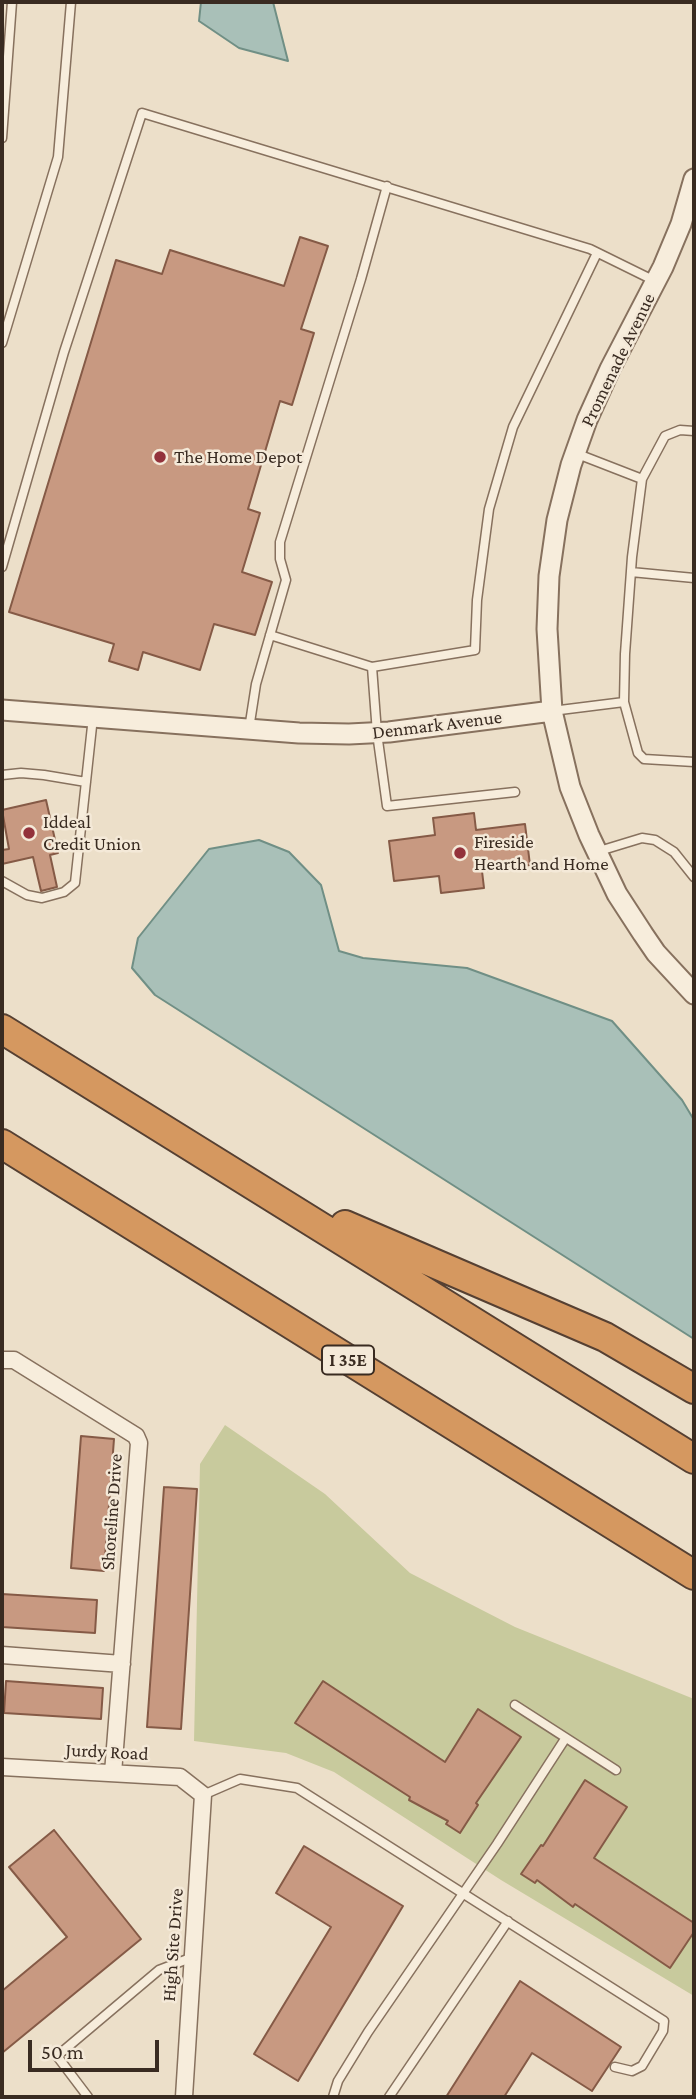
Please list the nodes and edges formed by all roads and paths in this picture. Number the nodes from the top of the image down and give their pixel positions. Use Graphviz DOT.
graph roads {
  1 [pos="12,2"];
  2 [pos="71,2"];
  3 [pos="2,138"];
  4 [pos="694,179"];
  5 [pos="387,186"];
  6 [pos="597,253"];
  7 [pos="656,282"];
  8 [pos="2,343"];
  9 [pos="694,431"];
  10 [pos="575,453"];
  11 [pos="642,479"];
  12 [pos="2,566"];
  13 [pos="631,572"];
  14 [pos="694,578"];
  15 [pos="270,635"];
  16 [pos="372,667"];
  17 [pos="624,702"];
  18 [pos="2,710"];
  19 [pos="552,711"];
  20 [pos="93,717"];
  21 [pos="249,729"];
  22 [pos="377,733"];
  23 [pos="694,762"];
  24 [pos="2,775"];
  25 [pos="86,782"];
  26 [pos="515,792"];
  27 [pos="596,852"];
  28 [pos="682,862"];
  29 [pos="694,862"];
  30 [pos="694,877"];
  31 [pos="2,881"];
  32 [pos="694,994"];
  33 [pos="2,1028"];
  34 [pos="2,1144"];
  35 [pos="259,1188"];
  36 [pos="2,1360"];
  37 [pos="694,1389"];
  38 [pos="694,1459"];
  39 [pos="694,1575"];
  40 [pos="2,1655"];
  41 [pos="122,1664"];
  42 [pos="515,1705"];
  43 [pos="565,1739"];
  44 [pos="2,1767"];
  45 [pos="616,1770"];
  46 [pos="113,1773"];
  47 [pos="203,1795"];
  48 [pos="464,1893"];
  49 [pos="508,1921"];
  50 [pos="193,1957"];
  51 [pos="615,2067"];
  52 [pos="88,2097"];
  53 [pos="184,2097"];
  54 [pos="333,2097"];
  55 [pos="389,2097"];
  1 -- 3 [label="lane"];
  2 -- 8 [label="lane"];
  4 -- 7 [label="street, Promenade Avenue"];
  5 -- 6 [label="lane"];
  5 -- 12 [label="lane"];
  5 -- 15 [label="lane"];
  6 -- 7 [label="lane"];
  6 -- 16 [label="lane"];
  7 -- 10 [label="street, Promenade Avenue"];
  9 -- 11 [label="lane"];
  10 -- 11 [label="lane"];
  10 -- 19 [label="street, Promenade Avenue"];
  11 -- 13 [label="lane"];
  13 -- 14 [label="lane"];
  13 -- 17 [label="lane"];
  15 -- 16 [label="lane"];
  15 -- 21 [label="lane"];
  16 -- 22 [label="lane"];
  17 -- 19 [label="lane"];
  17 -- 23 [label="lane"];
  18 -- 20 [label="street, Denmark Avenue"];
  19 -- 22 [label="street, Denmark Avenue"];
  19 -- 27 [label="street"];
  20 -- 21 [label="street, Denmark Avenue"];
  20 -- 25 [label="lane"];
  21 -- 22 [label="street, Denmark Avenue"];
  22 -- 26 [label="lane"];
  24 -- 25 [label="lane"];
  25 -- 31 [label="lane"];
  27 -- 28 [label="lane"];
  27 -- 32 [label="street"];
  28 -- 29 [label="lane"];
  28 -- 30 [label="lane"];
  33 -- 35 [label="highway"];
  34 -- 39 [label="highway, I 35E"];
  35 -- 37 [label="highway"];
  35 -- 38 [label="highway"];
  36 -- 41 [label="street, Shoreline Drive"];
  40 -- 41 [label="street"];
  41 -- 46 [label="street, Shoreline Drive"];
  42 -- 43 [label="lane"];
  43 -- 45 [label="lane"];
  43 -- 48 [label="lane"];
  44 -- 46 [label="street, Jurdy Road"];
  46 -- 47 [label="street, Jurdy Road"];
  47 -- 48 [label="lane"];
  47 -- 50 [label="street, High Site Drive"];
  48 -- 49 [label="lane"];
  48 -- 54 [label="lane"];
  49 -- 51 [label="lane"];
  49 -- 55 [label="lane"];
  50 -- 52 [label="lane"];
  50 -- 53 [label="street, High Site Drive"];
}
